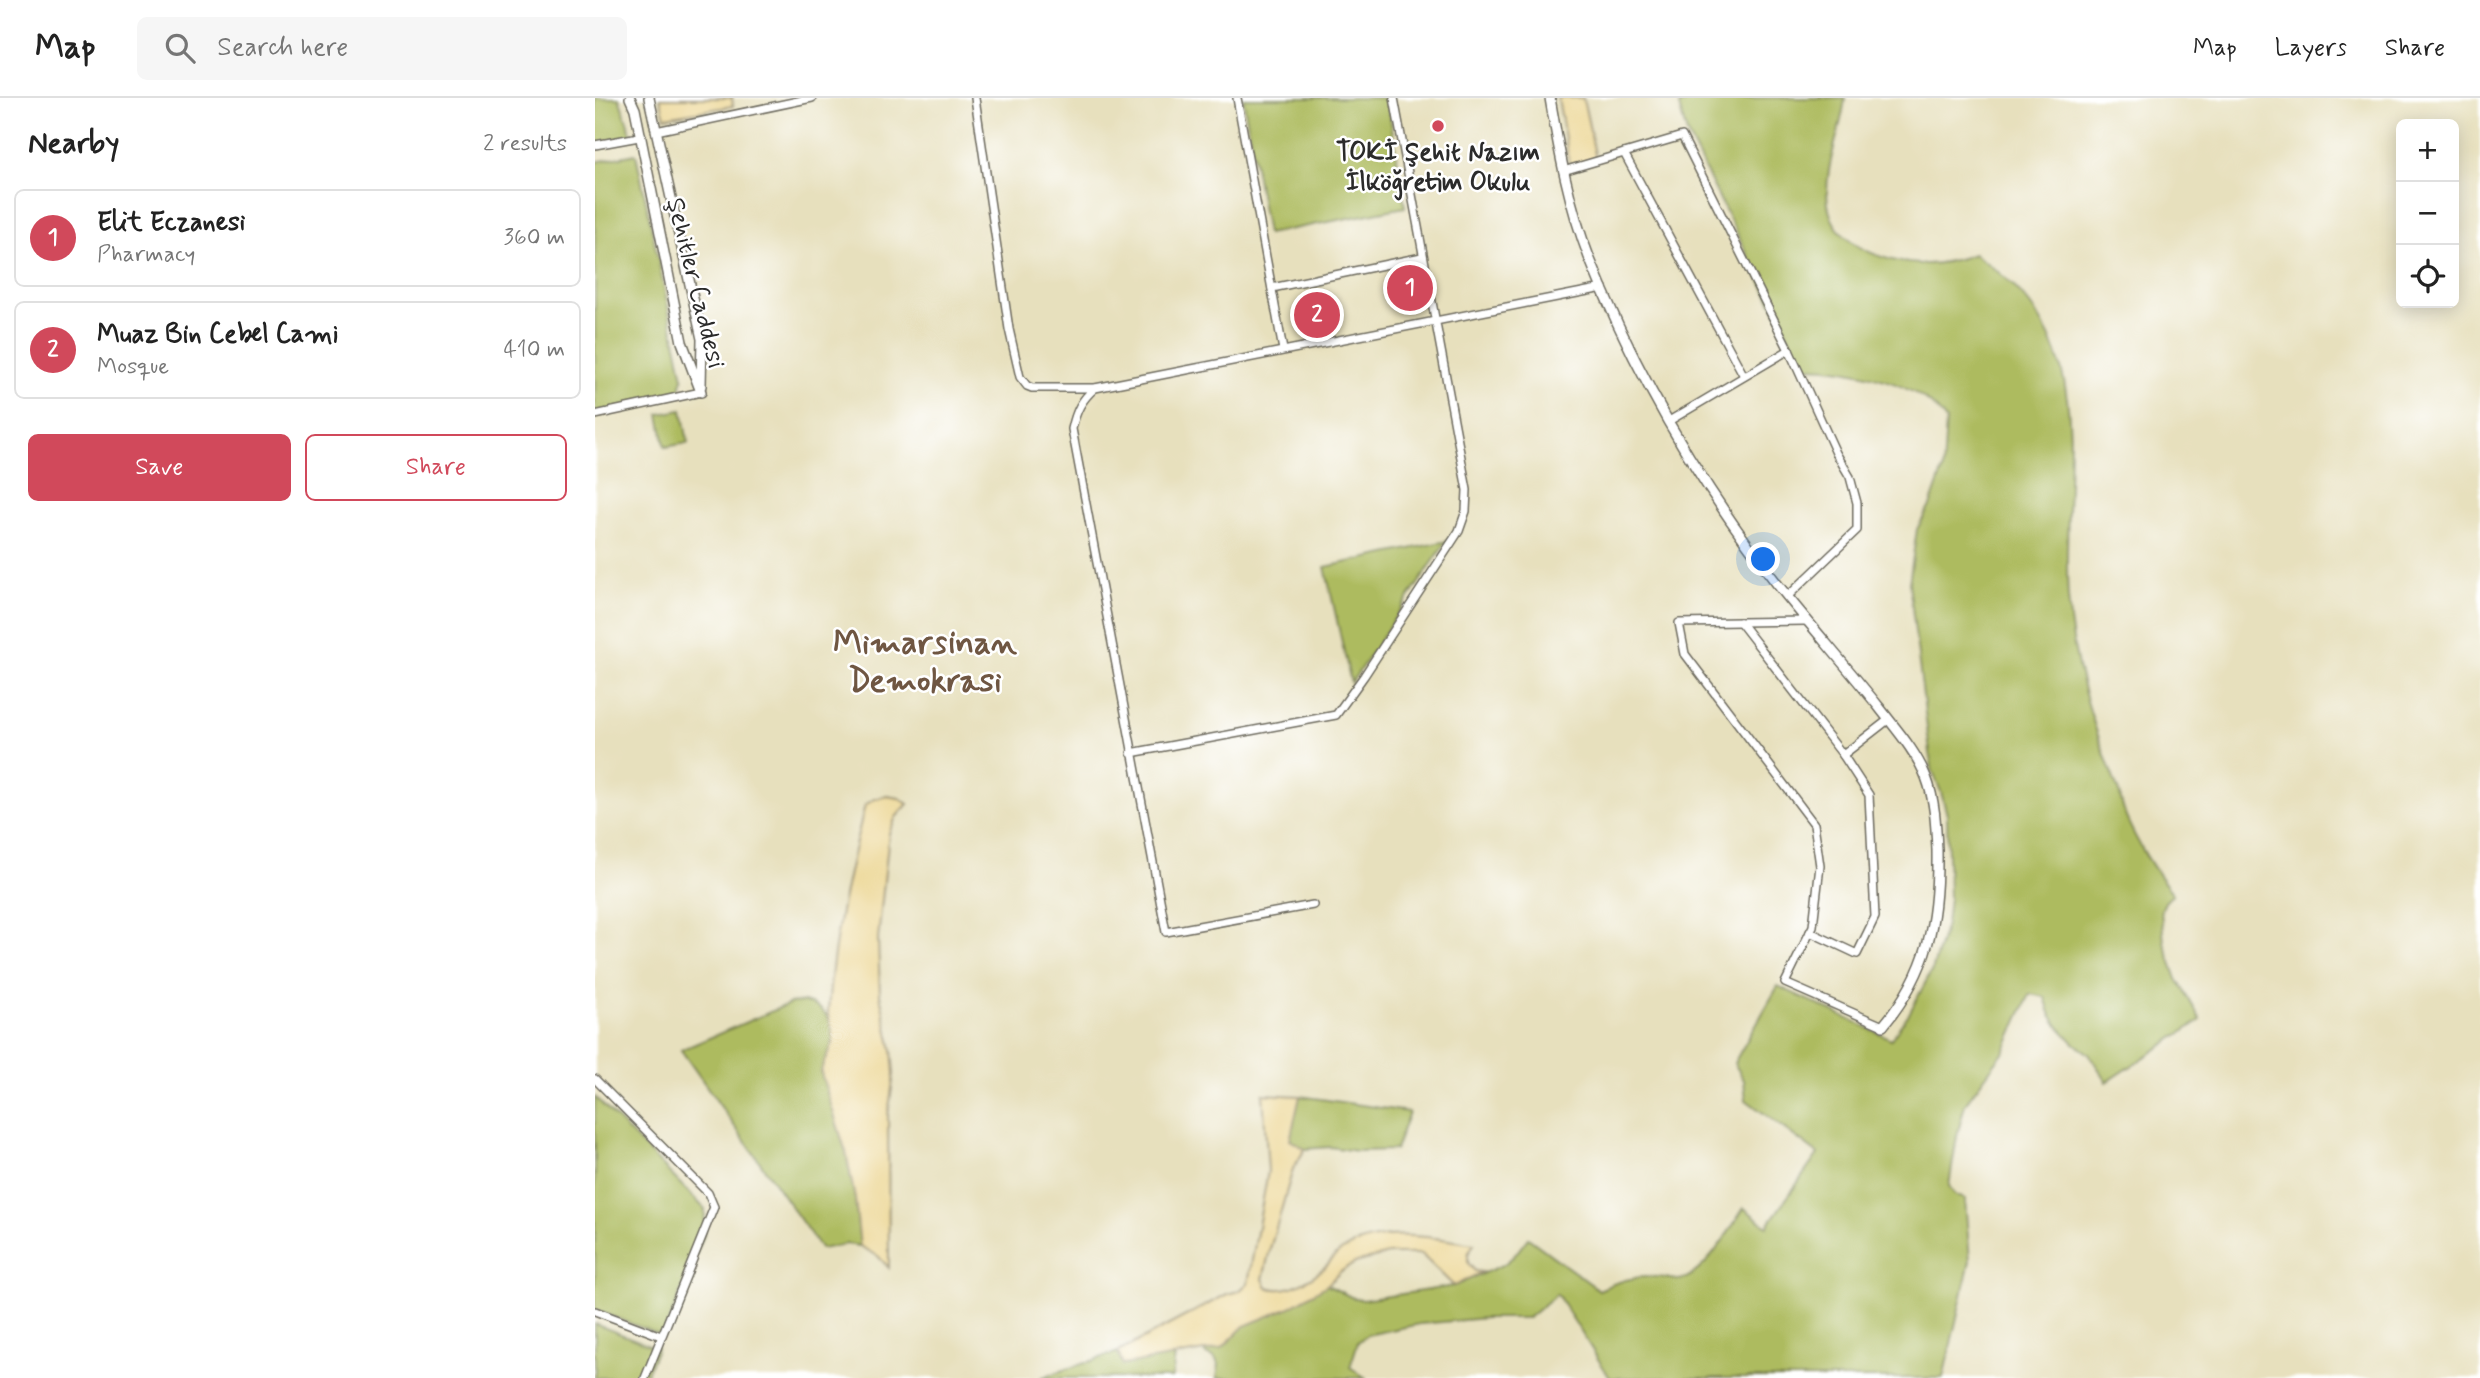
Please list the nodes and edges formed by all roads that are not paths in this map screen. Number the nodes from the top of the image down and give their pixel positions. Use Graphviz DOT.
graph roads {
  1 [pos="631,98"];
  2 [pos="649,98"];
  3 [pos="812,98"];
  4 [pos="975,98"];
  5 [pos="1237,98"];
  6 [pos="1394,98"];
  7 [pos="1550,98"];
  8 [pos="800,99"];
  9 [pos="656,131"];
  10 [pos="639,137"];
  11 [pos="595,145"];
  12 [pos="1623,153"];
  13 [pos="1563,171"];
  14 [pos="1422,257"];
  15 [pos="1272,288"];
  16 [pos="1603,288"];
  17 [pos="1434,321"];
  18 [pos="1283,350"];
  19 [pos="1789,350"];
  20 [pos="1744,376"];
  21 [pos="1095,388"];
  22 [pos="701,392"];
  23 [pos="595,415"];
  24 [pos="1669,421"];
  25 [pos="1787,597"];
  26 [pos="1807,621"];
  27 [pos="1740,622"];
  28 [pos="1888,720"];
  29 [pos="1131,752"];
  30 [pos="1843,755"];
  31 [pos="1313,905"];
  32 [pos="1810,932"];
  33 [pos="1883,1026"];
  34 [pos="595,1079"];
  35 [pos="595,1311"];
  36 [pos="661,1336"];
  37 [pos="645,1378"];
  1 -- 10 [label="street, Şehitler Caddesi"];
  2 -- 9 [label="street, Şehitler Caddesi"];
  3 -- 8 [label="street"];
  4 -- 21 [label="street"];
  5 -- 15 [label="street"];
  6 -- 14 [label="street"];
  7 -- 13 [label="street"];
  8 -- 9 [label="street"];
  9 -- 22 [label="street, Şehitler Caddesi"];
  10 -- 11 [label="street"];
  10 -- 22 [label="street, Şehitler Caddesi"];
  12 -- 13 [label="street"];
  12 -- 19 [label="street"];
  12 -- 20 [label="street"];
  13 -- 16 [label="street"];
  14 -- 15 [label="street"];
  14 -- 17 [label="street"];
  15 -- 18 [label="street"];
  16 -- 17 [label="street"];
  16 -- 24 [label="street"];
  17 -- 18 [label="street"];
  17 -- 29 [label="street"];
  18 -- 21 [label="street"];
  19 -- 20 [label="street"];
  19 -- 25 [label="street"];
  20 -- 24 [label="street"];
  21 -- 29 [label="street"];
  22 -- 23 [label="street"];
  24 -- 25 [label="street"];
  25 -- 26 [label="street"];
  26 -- 27 [label="street"];
  26 -- 28 [label="street"];
  27 -- 30 [label="street"];
  27 -- 32 [label="street"];
  28 -- 30 [label="street"];
  28 -- 33 [label="street"];
  29 -- 31 [label="street"];
  30 -- 32 [label="street"];
  32 -- 33 [label="street"];
  34 -- 36 [label="street"];
  35 -- 36 [label="street"];
  36 -- 37 [label="street"];
}
